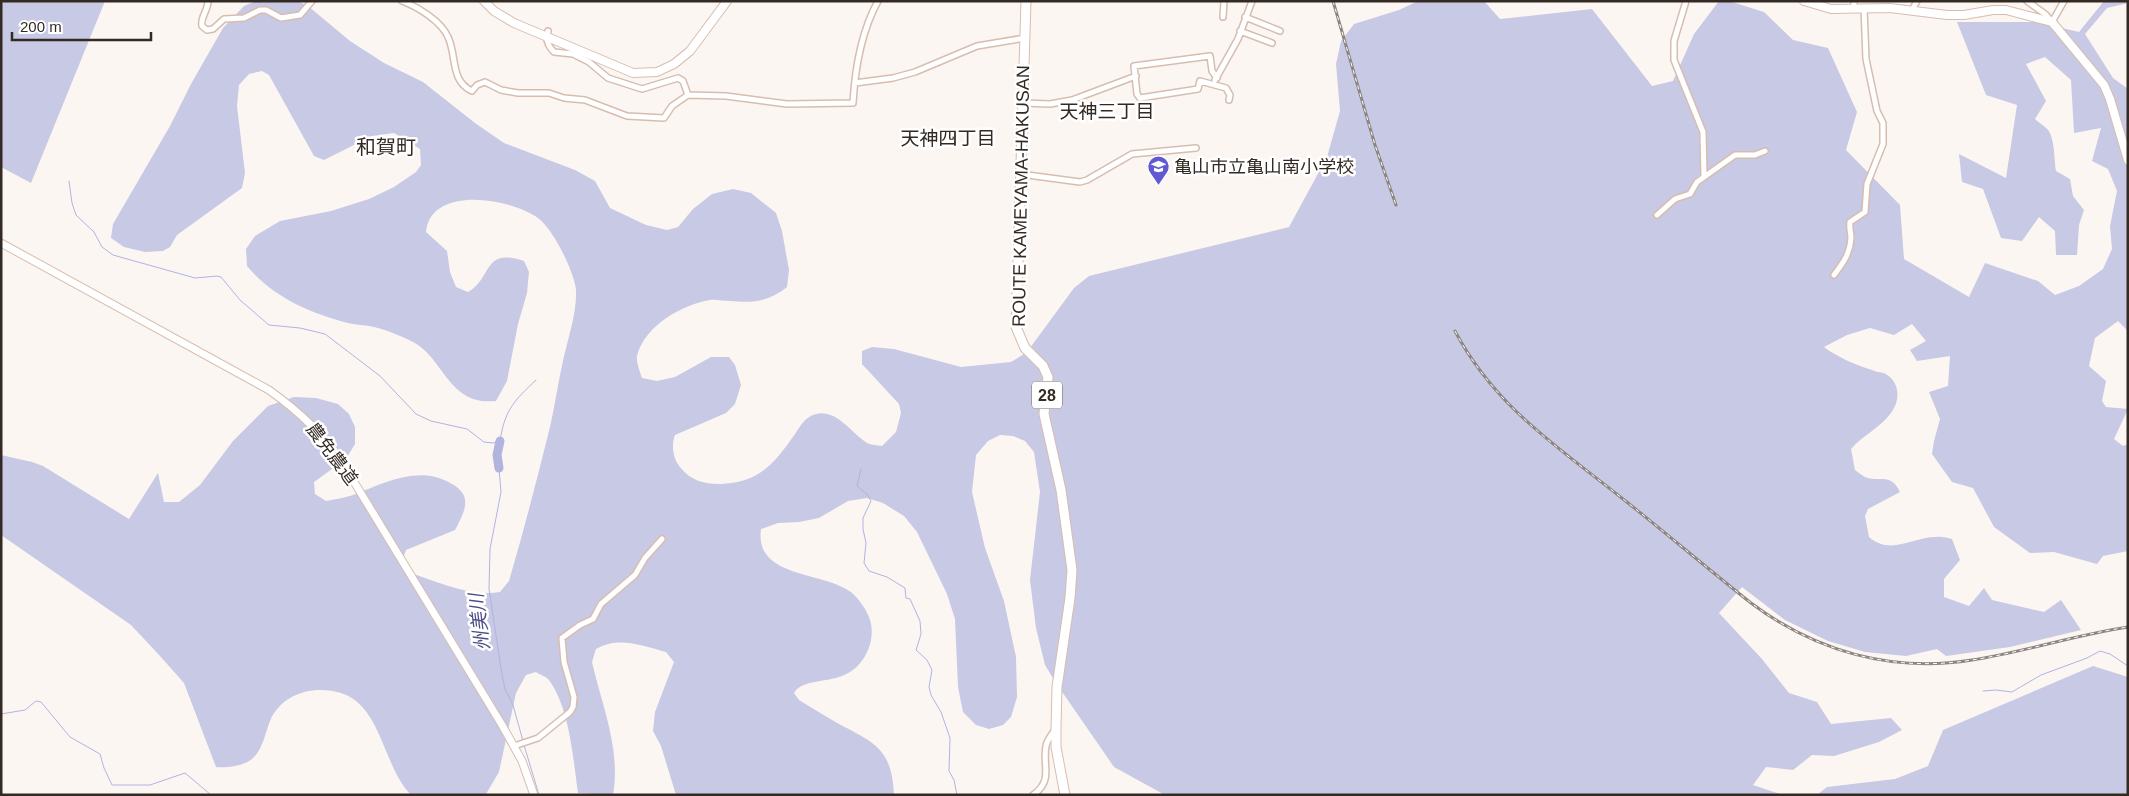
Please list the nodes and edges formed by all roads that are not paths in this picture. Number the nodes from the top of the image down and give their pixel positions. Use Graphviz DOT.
graph roads {
  1 [pos="208,1"];
  2 [pos="312,1"];
  3 [pos="402,1"];
  4 [pos="484,1"];
  5 [pos="727,1"];
  6 [pos="878,1"];
  7 [pos="1026,1"];
  8 [pos="1224,1"];
  9 [pos="1244,1"];
  10 [pos="1686,1"];
  11 [pos="1804,1"];
  12 [pos="1917,1"];
  13 [pos="2027,1"];
  14 [pos="2064,1"];
  15 [pos="1252,2"];
  16 [pos="1879,4"];
  17 [pos="1854,5"];
  18 [pos="1864,8"];
  19 [pos="1912,10"];
  20 [pos="1223,17"];
  21 [pos="1246,17"];
  22 [pos="2052,22"];
  23 [pos="1240,31"];
  24 [pos="1280,31"];
  25 [pos="547,34"];
  26 [pos="1025,38"];
  27 [pos="1272,43"];
  28 [pos="1136,76"];
  29 [pos="1217,78"];
  30 [pos="855,83"];
  31 [pos="1212,85"];
  32 [pos="688,95"];
  33 [pos="1229,100"];
  34 [pos="1023,102"];
  35 [pos="1196,148"];
  36 [pos="1765,151"];
  37 [pos="2128,160"];
  38 [pos="1020,174"];
  39 [pos="1704,177"];
  40 [pos="1657,215"];
  41 [pos="1,243"];
  42 [pos="1834,275"];
  43 [pos="662,539"];
  44 [pos="1056,729"];
  45 [pos="520,743"];
  46 [pos="534,795"];
  47 [pos="1033,795"];
  48 [pos="1065,795"];
  1 -- 2 [label="street"];
  3 -- 32 [label="street"];
  4 -- 25 [label="main road"];
  5 -- 25 [label="main road"];
  6 -- 30 [label="street"];
  7 -- 26 [label="main road, ROUTE KAMEYAMA-HAKUSAN / 28"];
  8 -- 20 [label="street"];
  9 -- 15 [label="street"];
  10 -- 39 [label="street"];
  11 -- 17 [label="main road"];
  12 -- 19 [label="street"];
  13 -- 22 [label="street"];
  14 -- 22 [label="street"];
  15 -- 21 [label="street"];
  16 -- 18 [label="main road"];
  16 -- 19 [label="main road"];
  17 -- 18 [label="main road"];
  18 -- 42 [label="street"];
  19 -- 22 [label="main road"];
  21 -- 23 [label="street"];
  21 -- 24 [label="street"];
  22 -- 37 [label="main road"];
  23 -- 27 [label="street"];
  23 -- 29 [label="street"];
  25 -- 32 [label="street"];
  26 -- 30 [label="street"];
  26 -- 34 [label="main road, ROUTE KAMEYAMA-HAKUSAN / 28"];
  28 -- 29 [label="street"];
  28 -- 31 [label="street"];
  28 -- 34 [label="street"];
  29 -- 31 [label="street"];
  30 -- 32 [label="street"];
  31 -- 33 [label="street"];
  34 -- 38 [label="main road, ROUTE KAMEYAMA-HAKUSAN / 28"];
  35 -- 38 [label="street"];
  36 -- 39 [label="street"];
  38 -- 44 [label="main road, ROUTE KAMEYAMA-HAKUSAN / 28"];
  39 -- 40 [label="street"];
  41 -- 45 [label="street, 農免農道"];
  43 -- 45 [label="street"];
  44 -- 47 [label="street"];
  44 -- 48 [label="main road, ROUTE KAMEYAMA-HAKUSAN / 28"];
  45 -- 46 [label="street, 農免農道"];
}
